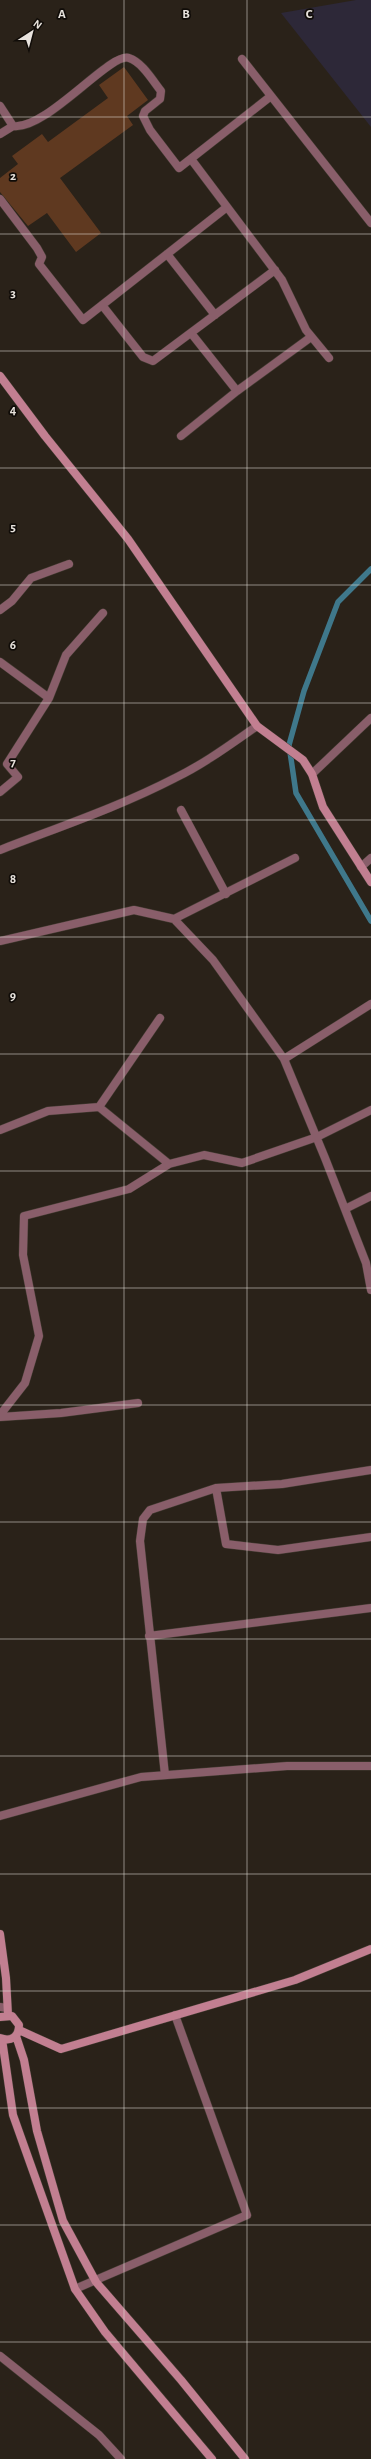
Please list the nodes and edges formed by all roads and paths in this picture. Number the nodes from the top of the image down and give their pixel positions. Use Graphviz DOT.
graph roads {
  1 [pos="242,59"];
  2 [pos="271,96"];
  3 [pos="0,106"];
  4 [pos="13,126"];
  5 [pos="0,134"];
  6 [pos="191,159"];
  7 [pos="0,199"];
  8 [pos="227,207"];
  9 [pos="371,223"];
  10 [pos="167,254"];
  11 [pos="275,270"];
  12 [pos="102,305"];
  13 [pos="215,315"];
  14 [pos="191,333"];
  15 [pos="311,337"];
  16 [pos="328,358"];
  17 [pos="0,376"];
  18 [pos="237,391"];
  19 [pos="181,436"];
  20 [pos="69,564"];
  21 [pos="0,610"];
  22 [pos="103,614"];
  23 [pos="0,662"];
  24 [pos="49,698"];
  25 [pos="371,718"];
  26 [pos="257,726"];
  27 [pos="312,774"];
  28 [pos="0,792"];
  29 [pos="181,810"];
  30 [pos="0,850"];
  31 [pos="295,858"];
  32 [pos="371,858"];
  33 [pos="361,867"];
  34 [pos="371,882"];
  35 [pos="226,894"];
  36 [pos="174,919"];
  37 [pos="0,941"];
  38 [pos="371,1004"];
  39 [pos="160,1018"];
  40 [pos="284,1059"];
  41 [pos="99,1107"];
  42 [pos="371,1110"];
  43 [pos="0,1130"];
  44 [pos="316,1137"];
  45 [pos="169,1164"];
  46 [pos="371,1196"];
  47 [pos="345,1209"];
  48 [pos="371,1290"];
  49 [pos="138,1403"];
  50 [pos="0,1416"];
  51 [pos="371,1470"];
  52 [pos="216,1488"];
  53 [pos="371,1537"];
  54 [pos="371,1608"];
  55 [pos="149,1636"];
  56 [pos="371,1766"];
  57 [pos="165,1775"];
  58 [pos="0,1816"];
  59 [pos="0,1934"];
  60 [pos="371,1949"];
  61 [pos="4,2012"];
  62 [pos="175,2015"];
  63 [pos="18,2033"];
  64 [pos="1,2038"];
  65 [pos="96,2282"];
  66 [pos="76,2289"];
  67 [pos="0,2356"];
  68 [pos="121,2459"];
  69 [pos="212,2459"];
  70 [pos="245,2459"];
  1 -- 2 [label="street"];
  2 -- 6 [label="street"];
  2 -- 9 [label="street"];
  3 -- 4 [label="street"];
  4 -- 5 [label="street"];
  4 -- 6 [label="street"];
  6 -- 8 [label="street"];
  7 -- 12 [label="street"];
  8 -- 10 [label="street"];
  8 -- 11 [label="street"];
  10 -- 12 [label="street"];
  10 -- 13 [label="street"];
  11 -- 13 [label="street"];
  11 -- 15 [label="street"];
  12 -- 14 [label="street"];
  13 -- 14 [label="street"];
  14 -- 18 [label="street"];
  15 -- 16 [label="street"];
  15 -- 18 [label="street"];
  17 -- 26 [label="main road"];
  18 -- 19 [label="street"];
  20 -- 21 [label="street"];
  22 -- 24 [label="street"];
  23 -- 24 [label="street"];
  24 -- 28 [label="street"];
  25 -- 27 [label="street"];
  26 -- 27 [label="main road"];
  26 -- 30 [label="street"];
  27 -- 33 [label="main road"];
  29 -- 35 [label="street"];
  31 -- 35 [label="street"];
  32 -- 33 [label="street"];
  33 -- 34 [label="main road"];
  35 -- 36 [label="street"];
  36 -- 37 [label="street"];
  36 -- 40 [label="street"];
  38 -- 40 [label="street"];
  39 -- 41 [label="street"];
  40 -- 44 [label="street"];
  41 -- 43 [label="street"];
  41 -- 45 [label="street"];
  42 -- 44 [label="street"];
  44 -- 45 [label="street"];
  44 -- 47 [label="street"];
  45 -- 50 [label="street"];
  46 -- 47 [label="street"];
  47 -- 48 [label="street"];
  49 -- 50 [label="street"];
  51 -- 52 [label="street"];
  52 -- 53 [label="street"];
  52 -- 55 [label="street"];
  54 -- 55 [label="street"];
  55 -- 57 [label="street"];
  56 -- 57 [label="street"];
  57 -- 58 [label="street"];
  59 -- 61 [label="main road"];
  60 -- 62 [label="main road"];
  61 -- 63 [label="main road"];
  62 -- 63 [label="main road"];
  62 -- 65 [label="street"];
  63 -- 64 [label="main road"];
  63 -- 65 [label="main road"];
  64 -- 66 [label="main road"];
  65 -- 66 [label="street"];
  65 -- 70 [label="main road"];
  66 -- 69 [label="main road"];
  67 -- 68 [label="street"];
}
